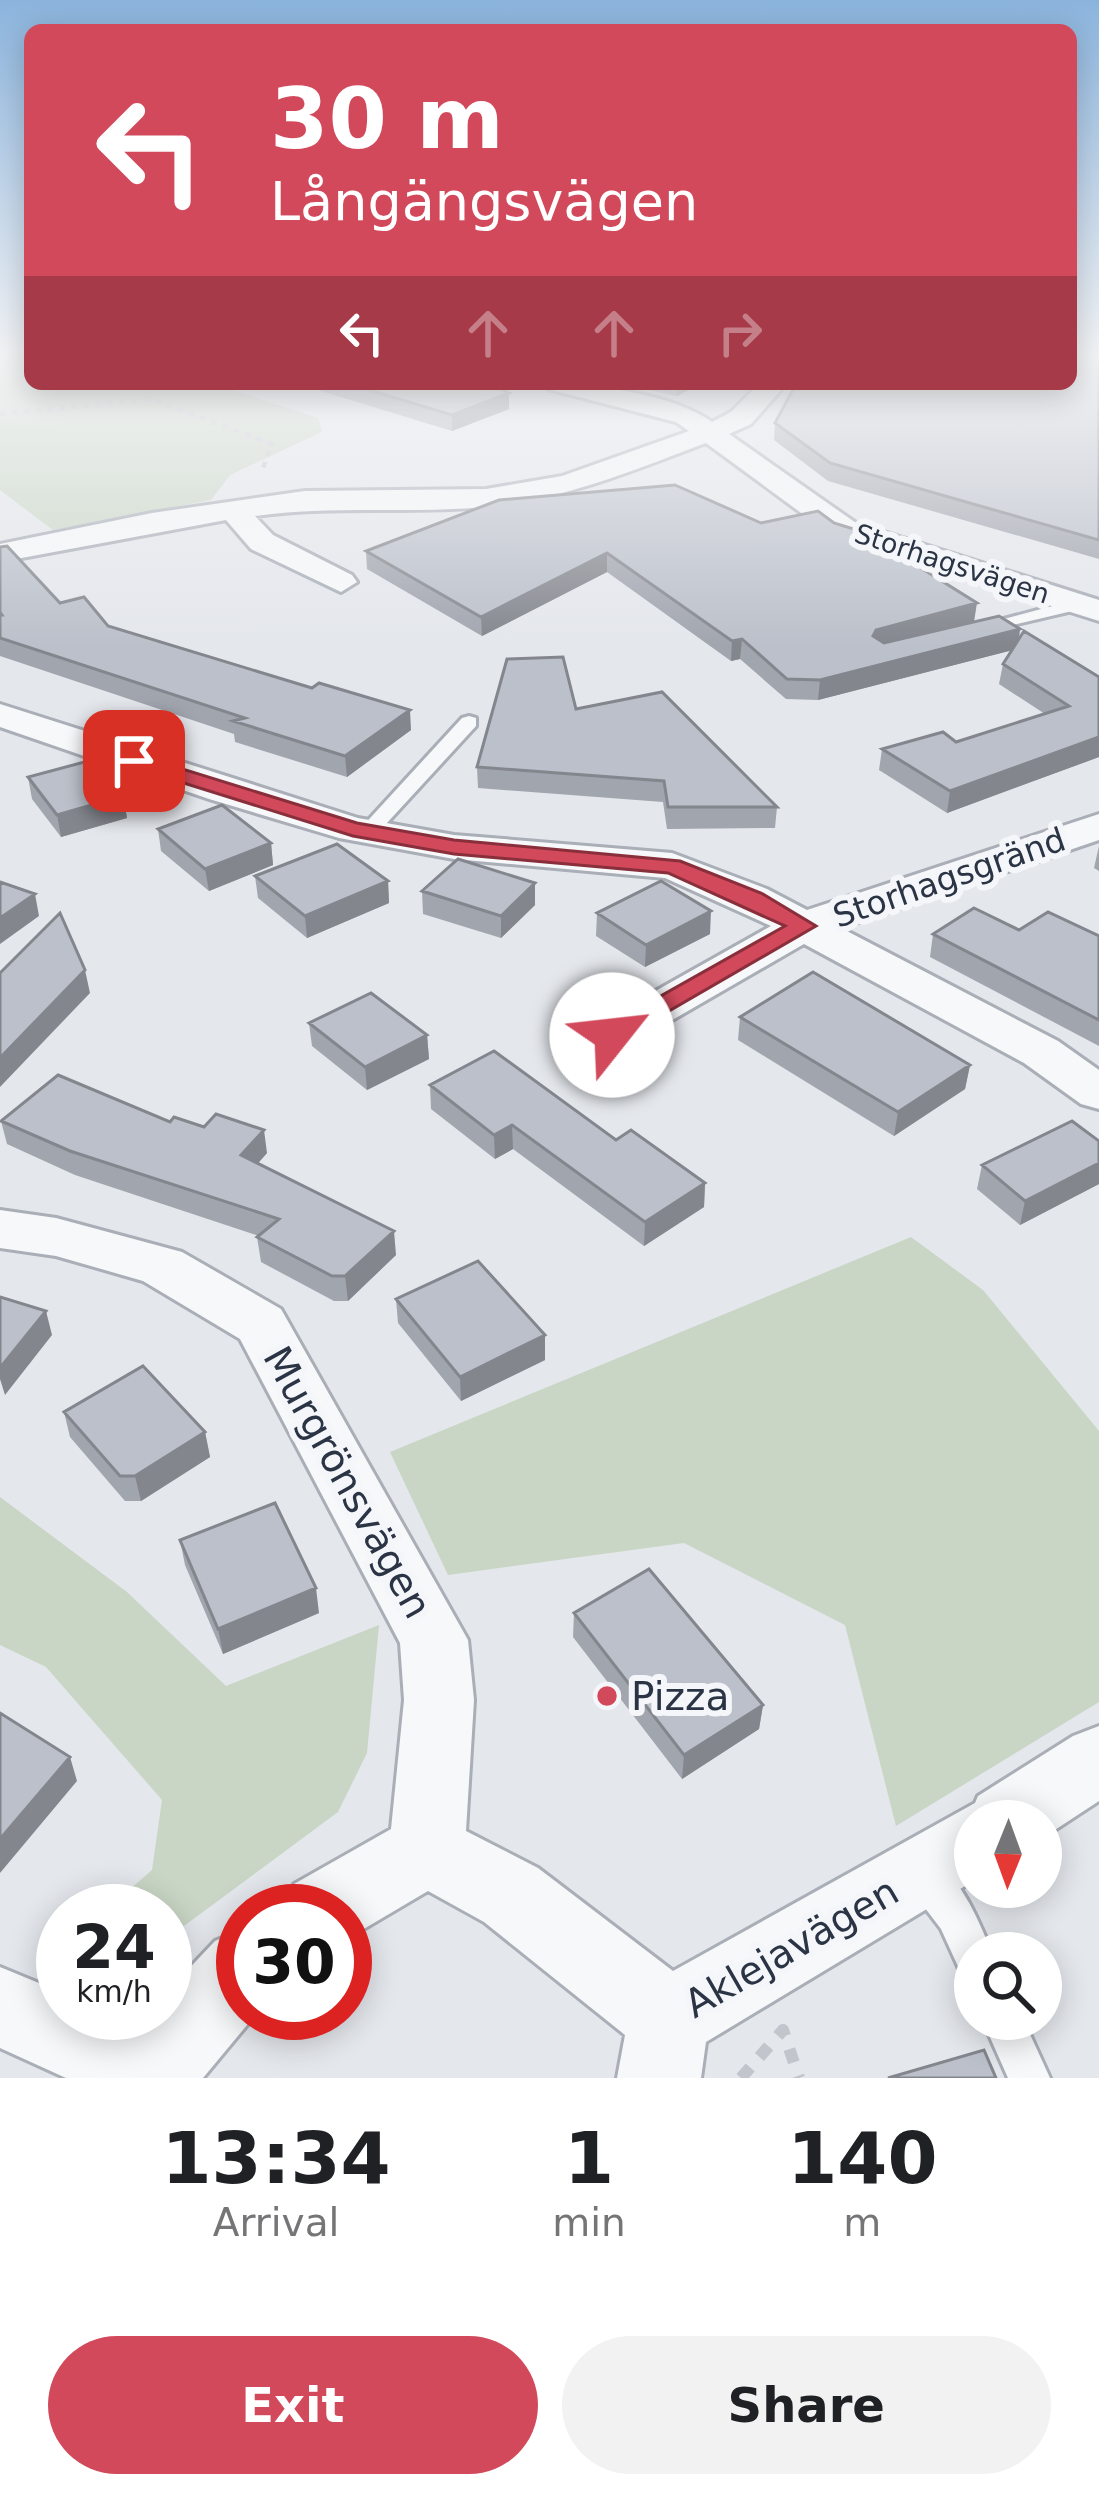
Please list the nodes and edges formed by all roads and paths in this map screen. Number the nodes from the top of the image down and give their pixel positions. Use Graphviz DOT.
graph roads {
  1 [pos="268,452"];
  2 [pos="654,452"];
  3 [pos="734,452"];
  4 [pos="241,507"];
  5 [pos="0,553"];
  6 [pos="341,582"];
  7 [pos="1089,607"];
  8 [pos="952,635"];
  9 [pos="0,715"];
  10 [pos="469,722"];
  11 [pos="1099,826"];
  12 [pos="368,832"];
  13 [pos="803,926"];
  14 [pos="612,1035"];
  15 [pos="1099,1093"];
  16 [pos="0,1229"];
  17 [pos="1099,1760"];
  18 [pos="1037,1800"];
  19 [pos="427,1850"];
  20 [pos="948,1856"];
  21 [pos="368,1884"];
  22 [pos="963,1932"];
  23 [pos="216,2001"];
  24 [pos="0,2007"];
  25 [pos="1012,2040"];
  26 [pos="664,2048"];
  27 [pos="152,2076"];
  28 [pos="742,2078"];
  29 [pos="799,2078"];
  30 [pos="1029,2078"];
  1 -- 4 [label="path"];
  2 -- 4 [label="street"];
  3 -- 7 [label="street, Storhagsvägen"];
  4 -- 5 [label="street"];
  4 -- 6 [label="street"];
  7 -- 8 [label="lane"];
  9 -- 12 [label="street"];
  10 -- 12 [label="lane"];
  11 -- 13 [label="street, Storhagsgränd"];
  12 -- 13 [label="street"];
  13 -- 14 [label="street, Storhagsgränd"];
  13 -- 15 [label="street"];
  16 -- 19 [label="street, Murgrönsvägen"];
  17 -- 18 [label="street"];
  19 -- 21 [label="street"];
  19 -- 26 [label="street, Aklejavägen"];
  20 -- 22 [label="lane"];
  20 -- 26 [label="street, Aklejavägen"];
  23 -- 27 [label="street"];
  24 -- 27 [label="street"];
  25 -- 30 [label="lane"];
  28 -- 29 [label="path"];
}
